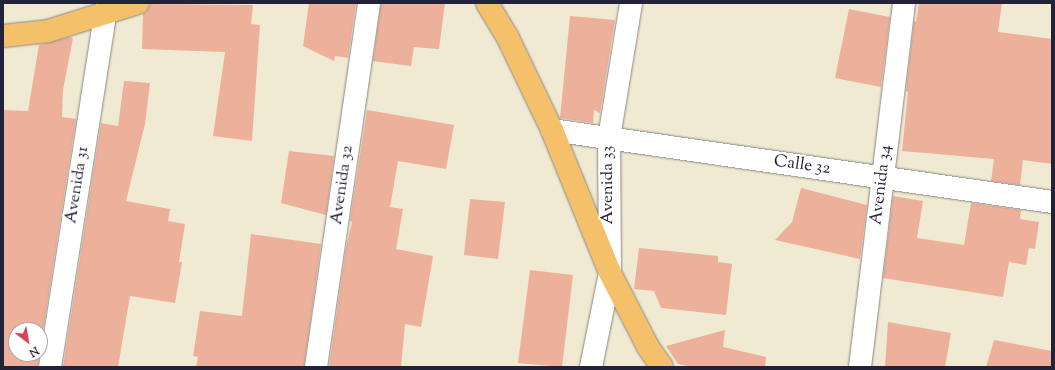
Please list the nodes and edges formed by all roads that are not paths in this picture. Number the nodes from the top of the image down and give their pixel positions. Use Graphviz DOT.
graph roads {
  1 [pos="138,3"];
  2 [pos="369,3"];
  3 [pos="487,3"];
  4 [pos="631,3"];
  5 [pos="904,3"];
  6 [pos="106,8"];
  7 [pos="3,36"];
  8 [pos="552,130"];
  9 [pos="609,138"];
  10 [pos="884,178"];
  11 [pos="1052,202"];
  12 [pos="610,273"];
  13 [pos="50,367"];
  14 [pos="316,367"];
  15 [pos="591,367"];
  16 [pos="662,367"];
  17 [pos="860,367"];
  1 -- 6 [label="main road"];
  2 -- 14 [label="street, Avenida 32"];
  3 -- 8 [label="main road"];
  4 -- 9 [label="street, Avenida 33"];
  5 -- 10 [label="street, Avenida 34"];
  6 -- 7 [label="main road"];
  6 -- 13 [label="street, Avenida 31"];
  8 -- 9 [label="street, Calle 32"];
  8 -- 12 [label="main road"];
  9 -- 10 [label="street, Calle 32"];
  9 -- 12 [label="street, Avenida 33"];
  10 -- 11 [label="street, Calle 32"];
  10 -- 17 [label="street, Avenida 34"];
  12 -- 15 [label="street, Avenida 33"];
  12 -- 16 [label="main road"];
}
